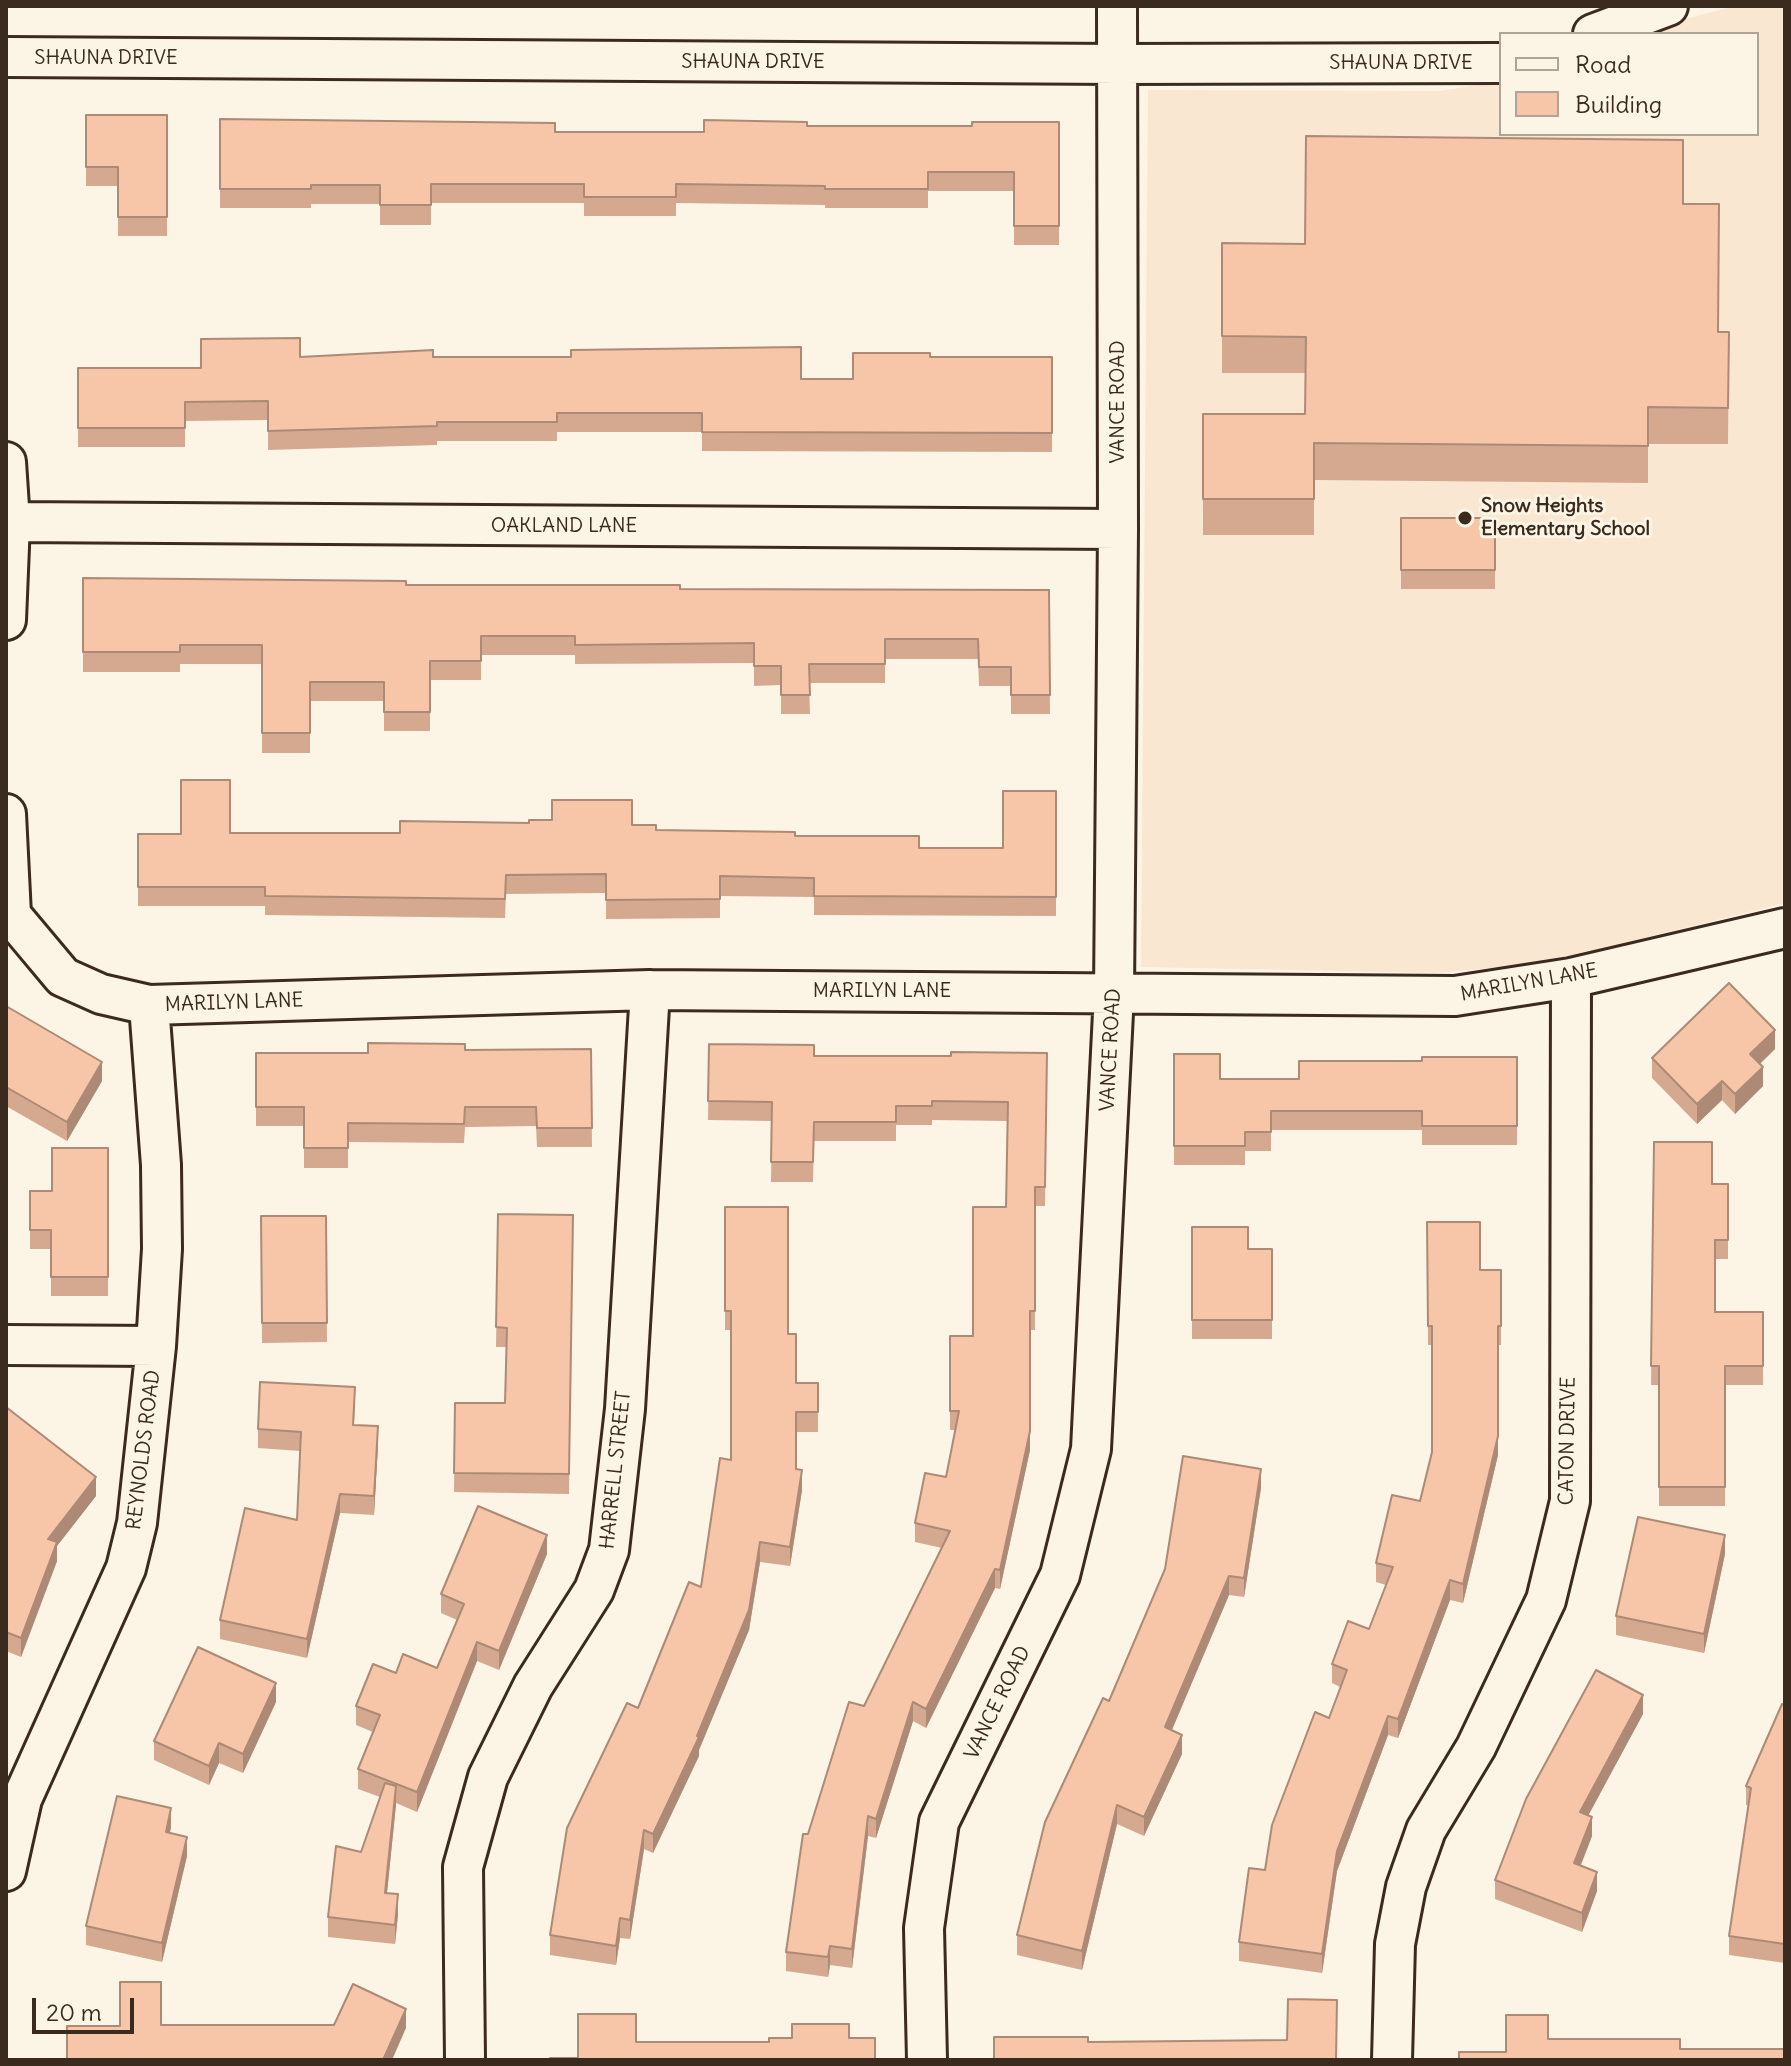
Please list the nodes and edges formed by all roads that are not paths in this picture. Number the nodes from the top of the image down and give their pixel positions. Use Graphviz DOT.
graph roads {
  1 [pos="1117,6"];
  2 [pos="1668,6"];
  3 [pos="1598,32"];
  4 [pos="6,57"];
  5 [pos="1499,63"];
  6 [pos="1117,64"];
  7 [pos="6,462"];
  8 [pos="10,522"];
  9 [pos="1118,529"];
  10 [pos="6,620"];
  11 [pos="6,814"];
  12 [pos="8,915"];
  13 [pos="1785,928"];
  14 [pos="1571,978"];
  15 [pos="650,990"];
  16 [pos="1114,993"];
  17 [pos="149,1005"];
  18 [pos="6,1345"];
  19 [pos="156,1346"];
  20 [pos="6,1871"];
  21 [pos="465,2060"];
  22 [pos="927,2060"];
  23 [pos="1392,2060"];
  1 -- 6 [label="street, VANCE ROAD"];
  2 -- 3 [label="street"];
  4 -- 6 [label="street, SHAUNA DRIVE"];
  5 -- 6 [label="street, SHAUNA DRIVE"];
  6 -- 9 [label="street, VANCE ROAD"];
  7 -- 8 [label="street"];
  8 -- 9 [label="street, OAKLAND LANE"];
  8 -- 10 [label="street"];
  9 -- 16 [label="street, VANCE ROAD"];
  11 -- 12 [label="street"];
  12 -- 17 [label="street, MARILYN LANE"];
  13 -- 14 [label="street, MARILYN LANE"];
  14 -- 16 [label="street, MARILYN LANE"];
  14 -- 23 [label="street, CATON DRIVE"];
  15 -- 16 [label="street, MARILYN LANE"];
  15 -- 17 [label="street, MARILYN LANE"];
  15 -- 21 [label="street, HARRELL STREET"];
  16 -- 22 [label="street, VANCE ROAD"];
  17 -- 19 [label="street, REYNOLDS ROAD"];
  18 -- 19 [label="street"];
  19 -- 20 [label="street, REYNOLDS ROAD"];
}
